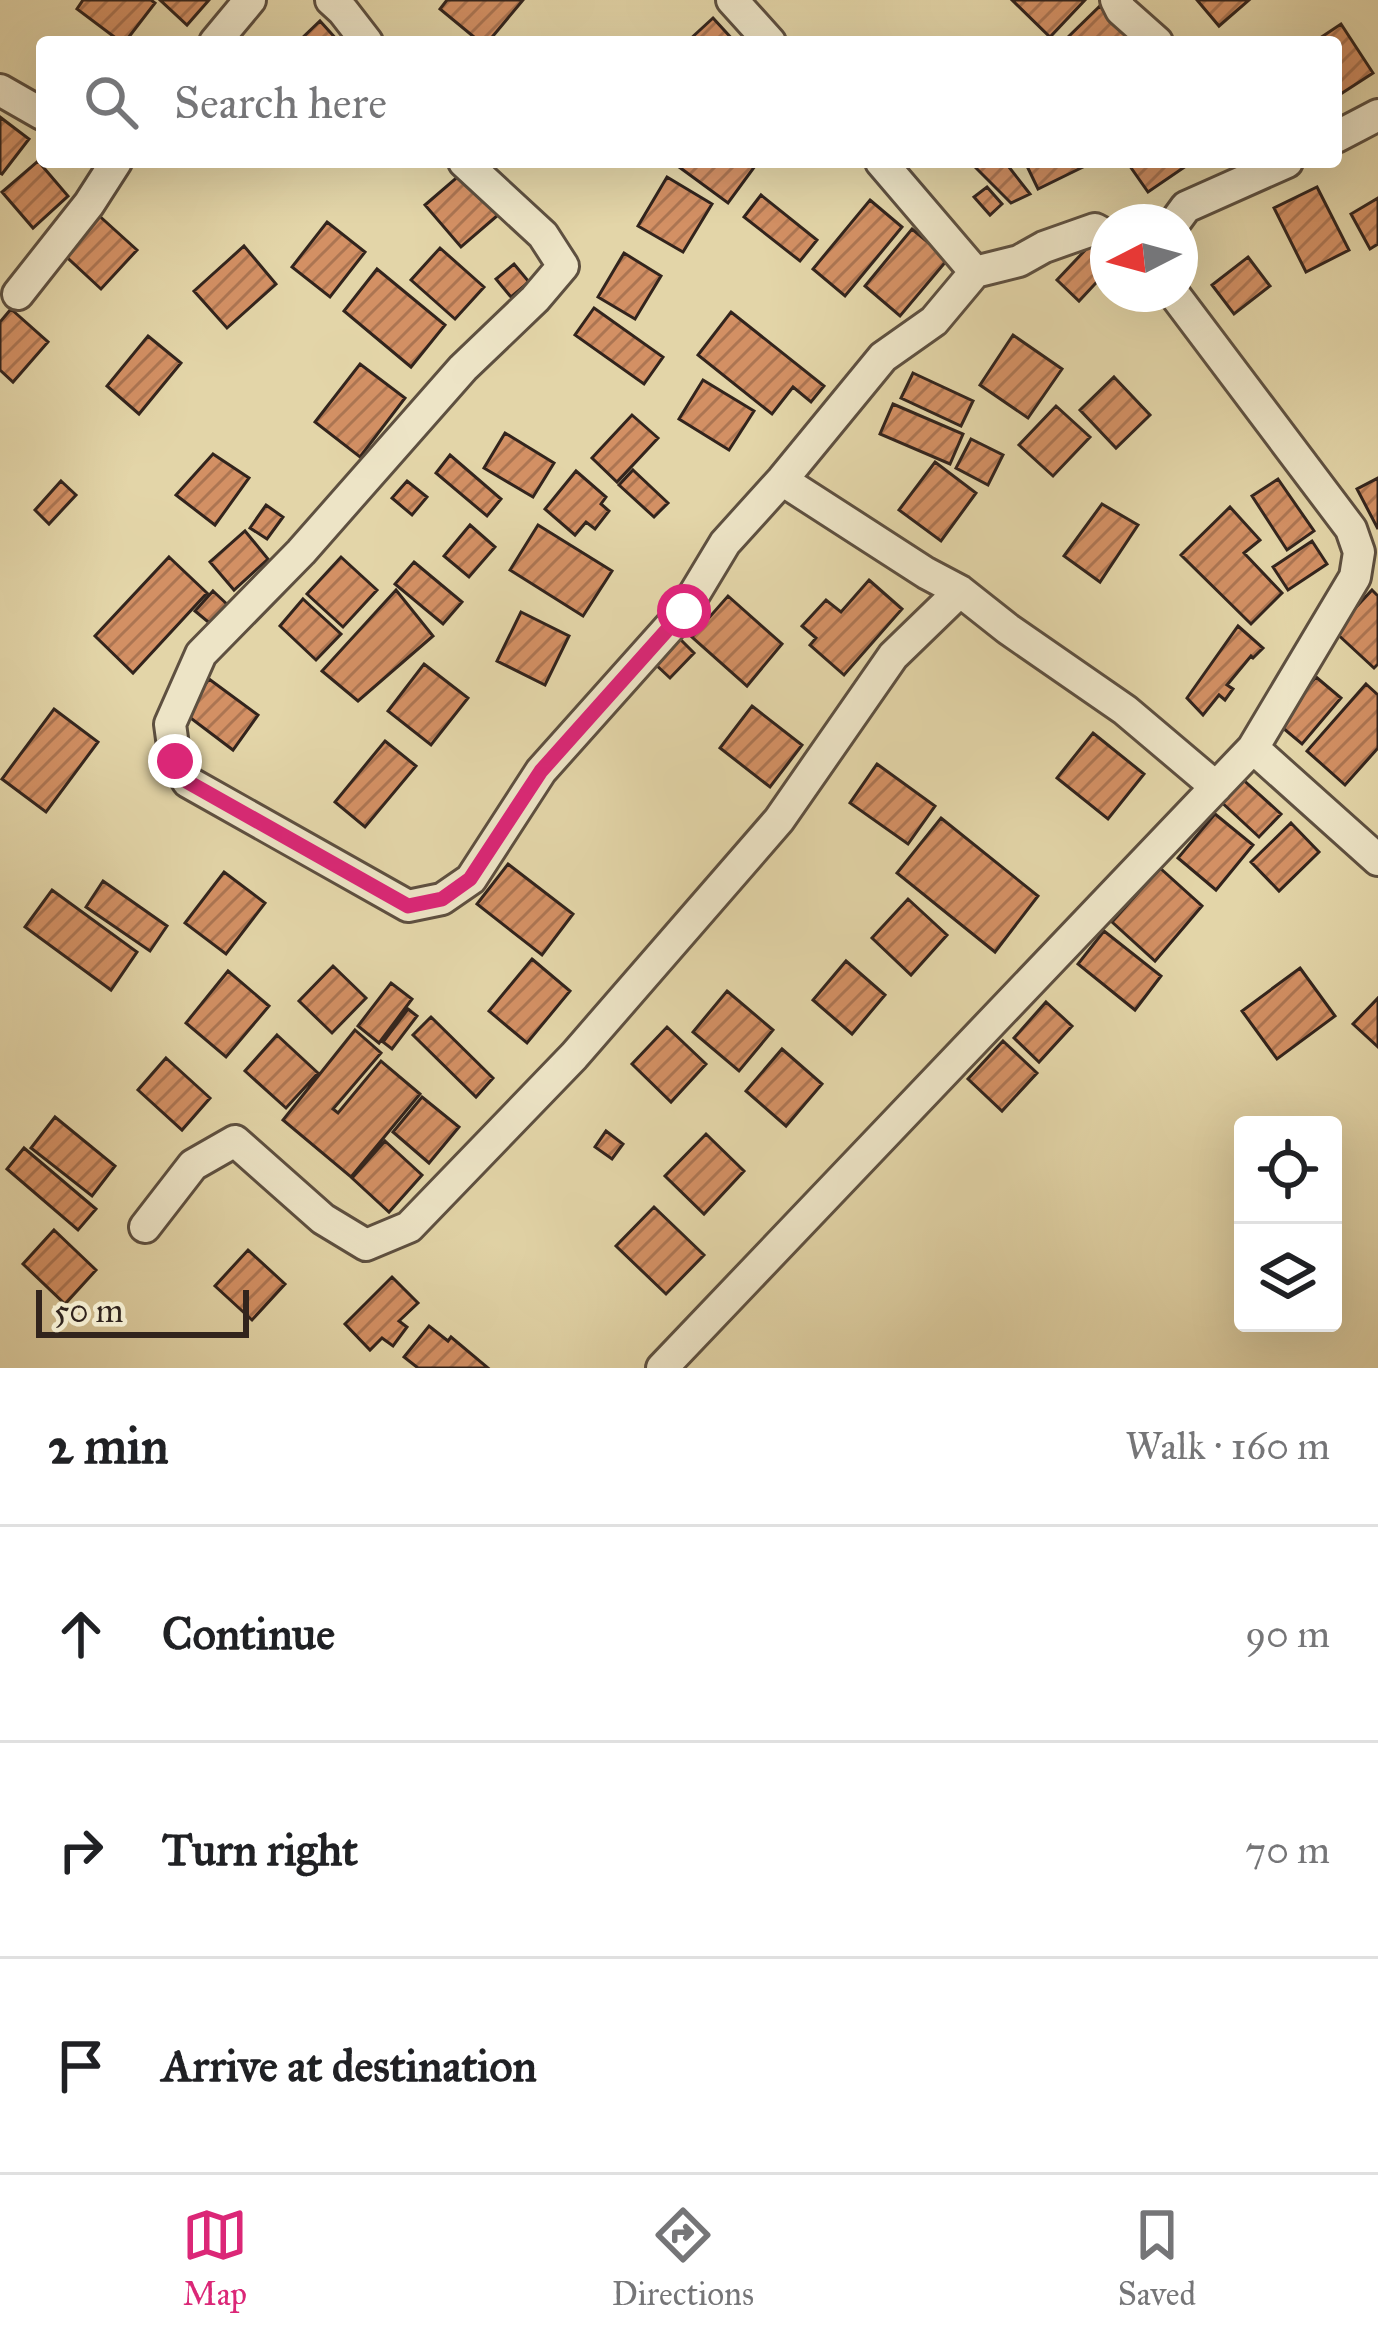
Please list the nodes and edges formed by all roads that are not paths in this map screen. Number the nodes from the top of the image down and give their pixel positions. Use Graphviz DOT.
graph roads {
  1 [pos="250,0"];
  2 [pos="331,0"];
  3 [pos="732,0"];
  4 [pos="1116,0"];
  5 [pos="220,36"];
  6 [pos="362,36"];
  7 [pos="765,36"];
  8 [pos="1150,36"];
  9 [pos="0,90"];
  10 [pos="36,111"];
  11 [pos="1378,115"];
  12 [pos="1342,134"];
  13 [pos="112,168"];
  14 [pos="470,168"];
  15 [pos="885,168"];
  16 [pos="1264,168"];
  17 [pos="1192,204"];
  18 [pos="1090,231"];
  19 [pos="975,272"];
  20 [pos="18,294"];
  21 [pos="1188,312"];
  22 [pos="782,480"];
  23 [pos="960,591"];
  24 [pos="1253,748"];
  25 [pos="1216,787"];
  26 [pos="1378,860"];
  27 [pos="145,1227"];
  28 [pos="662,1368"];
  1 -- 5 [label="street"];
  2 -- 6 [label="street"];
  3 -- 7 [label="street"];
  4 -- 8 [label="street"];
  9 -- 10 [label="street"];
  11 -- 12 [label="street"];
  13 -- 20 [label="street"];
  14 -- 22 [label="street"];
  15 -- 19 [label="street"];
  16 -- 17 [label="street"];
  18 -- 19 [label="street"];
  19 -- 22 [label="street"];
  21 -- 24 [label="street"];
  22 -- 23 [label="street"];
  23 -- 25 [label="street"];
  23 -- 27 [label="street"];
  24 -- 25 [label="street"];
  24 -- 26 [label="street"];
  25 -- 28 [label="street"];
}
